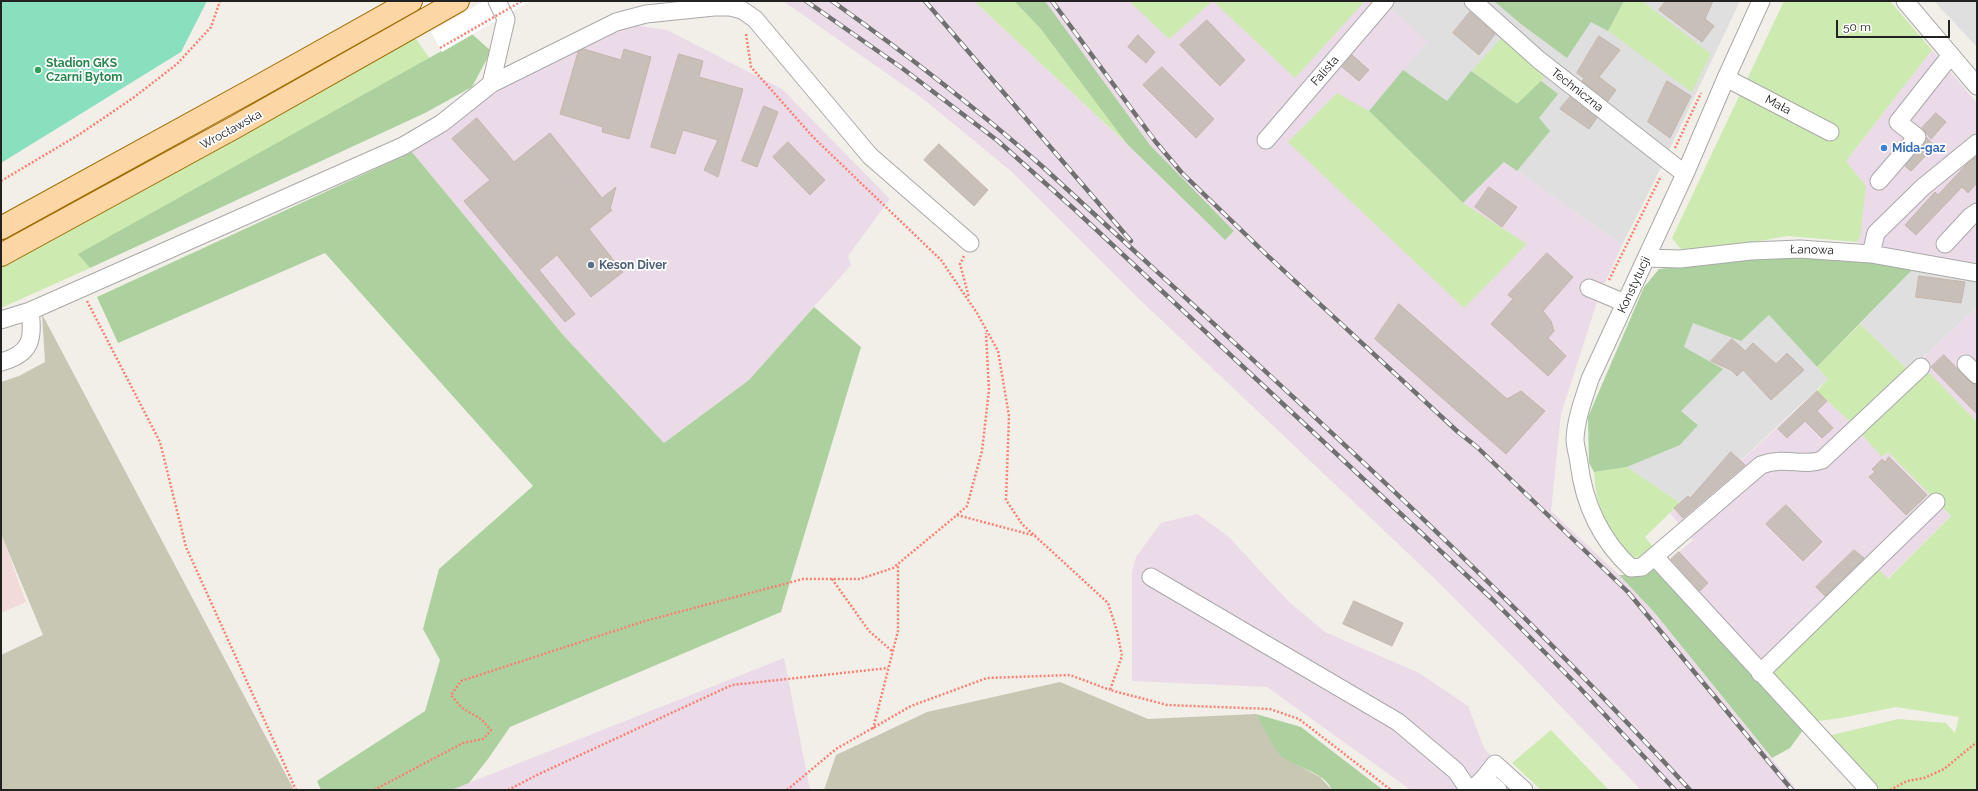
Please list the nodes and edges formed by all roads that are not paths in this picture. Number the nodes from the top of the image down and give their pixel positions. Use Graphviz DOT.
graph roads {
  1 [pos="458,1"];
  2 [pos="497,1"];
  3 [pos="1385,1"];
  4 [pos="1473,1"];
  5 [pos="1761,1"];
  6 [pos="1905,1"];
  7 [pos="406,4"];
  8 [pos="1951,55"];
  9 [pos="1726,78"];
  10 [pos="491,84"];
  11 [pos="1977,86"];
  12 [pos="1830,132"];
  13 [pos="1266,140"];
  14 [pos="1977,143"];
  15 [pos="1685,174"];
  16 [pos="1879,181"];
  17 [pos="1977,212"];
  18 [pos="1,228"];
  19 [pos="970,243"];
  20 [pos="1945,244"];
  21 [pos="1871,254"];
  22 [pos="1,255"];
  23 [pos="1646,258"];
  24 [pos="1977,273"];
  25 [pos="1589,288"];
  26 [pos="1625,303"];
  27 [pos="30,311"];
  28 [pos="1,320"];
  29 [pos="1,362"];
  30 [pos="1921,367"];
  31 [pos="1936,502"];
  32 [pos="1655,557"];
  33 [pos="1151,577"];
  34 [pos="1760,673"];
  35 [pos="1478,784"];
  36 [pos="1469,790"];
  37 [pos="1498,790"];
  38 [pos="1524,790"];
  39 [pos="1869,790"];
  1 -- 22 [label="main road, Wrocławska"];
  2 -- 10 [label="street"];
  3 -- 13 [label="street, Falista"];
  4 -- 15 [label="street, Techniczna"];
  5 -- 9 [label="street, Konstytucji"];
  6 -- 8 [label="street"];
  7 -- 18 [label="main road, Wrocławska"];
  8 -- 11 [label="street"];
  8 -- 16 [label="street"];
  9 -- 12 [label="street, Mała"];
  9 -- 15 [label="street, Konstytucji"];
  10 -- 19 [label="street"];
  10 -- 27 [label="street"];
  14 -- 21 [label="street"];
  15 -- 23 [label="street, Konstytucji"];
  17 -- 20 [label="street"];
  21 -- 23 [label="street, Łanowa"];
  21 -- 24 [label="street, Łanowa"];
  23 -- 26 [label="street, Konstytucji"];
  25 -- 26 [label="street"];
  26 -- 32 [label="street, Konstytucji"];
  27 -- 28 [label="street"];
  27 -- 29 [label="street"];
  30 -- 32 [label="street"];
  31 -- 34 [label="street"];
  32 -- 34 [label="street"];
  33 -- 36 [label="street"];
  34 -- 39 [label="street"];
  35 -- 37 [label="street"];
  35 -- 38 [label="street"];
}
